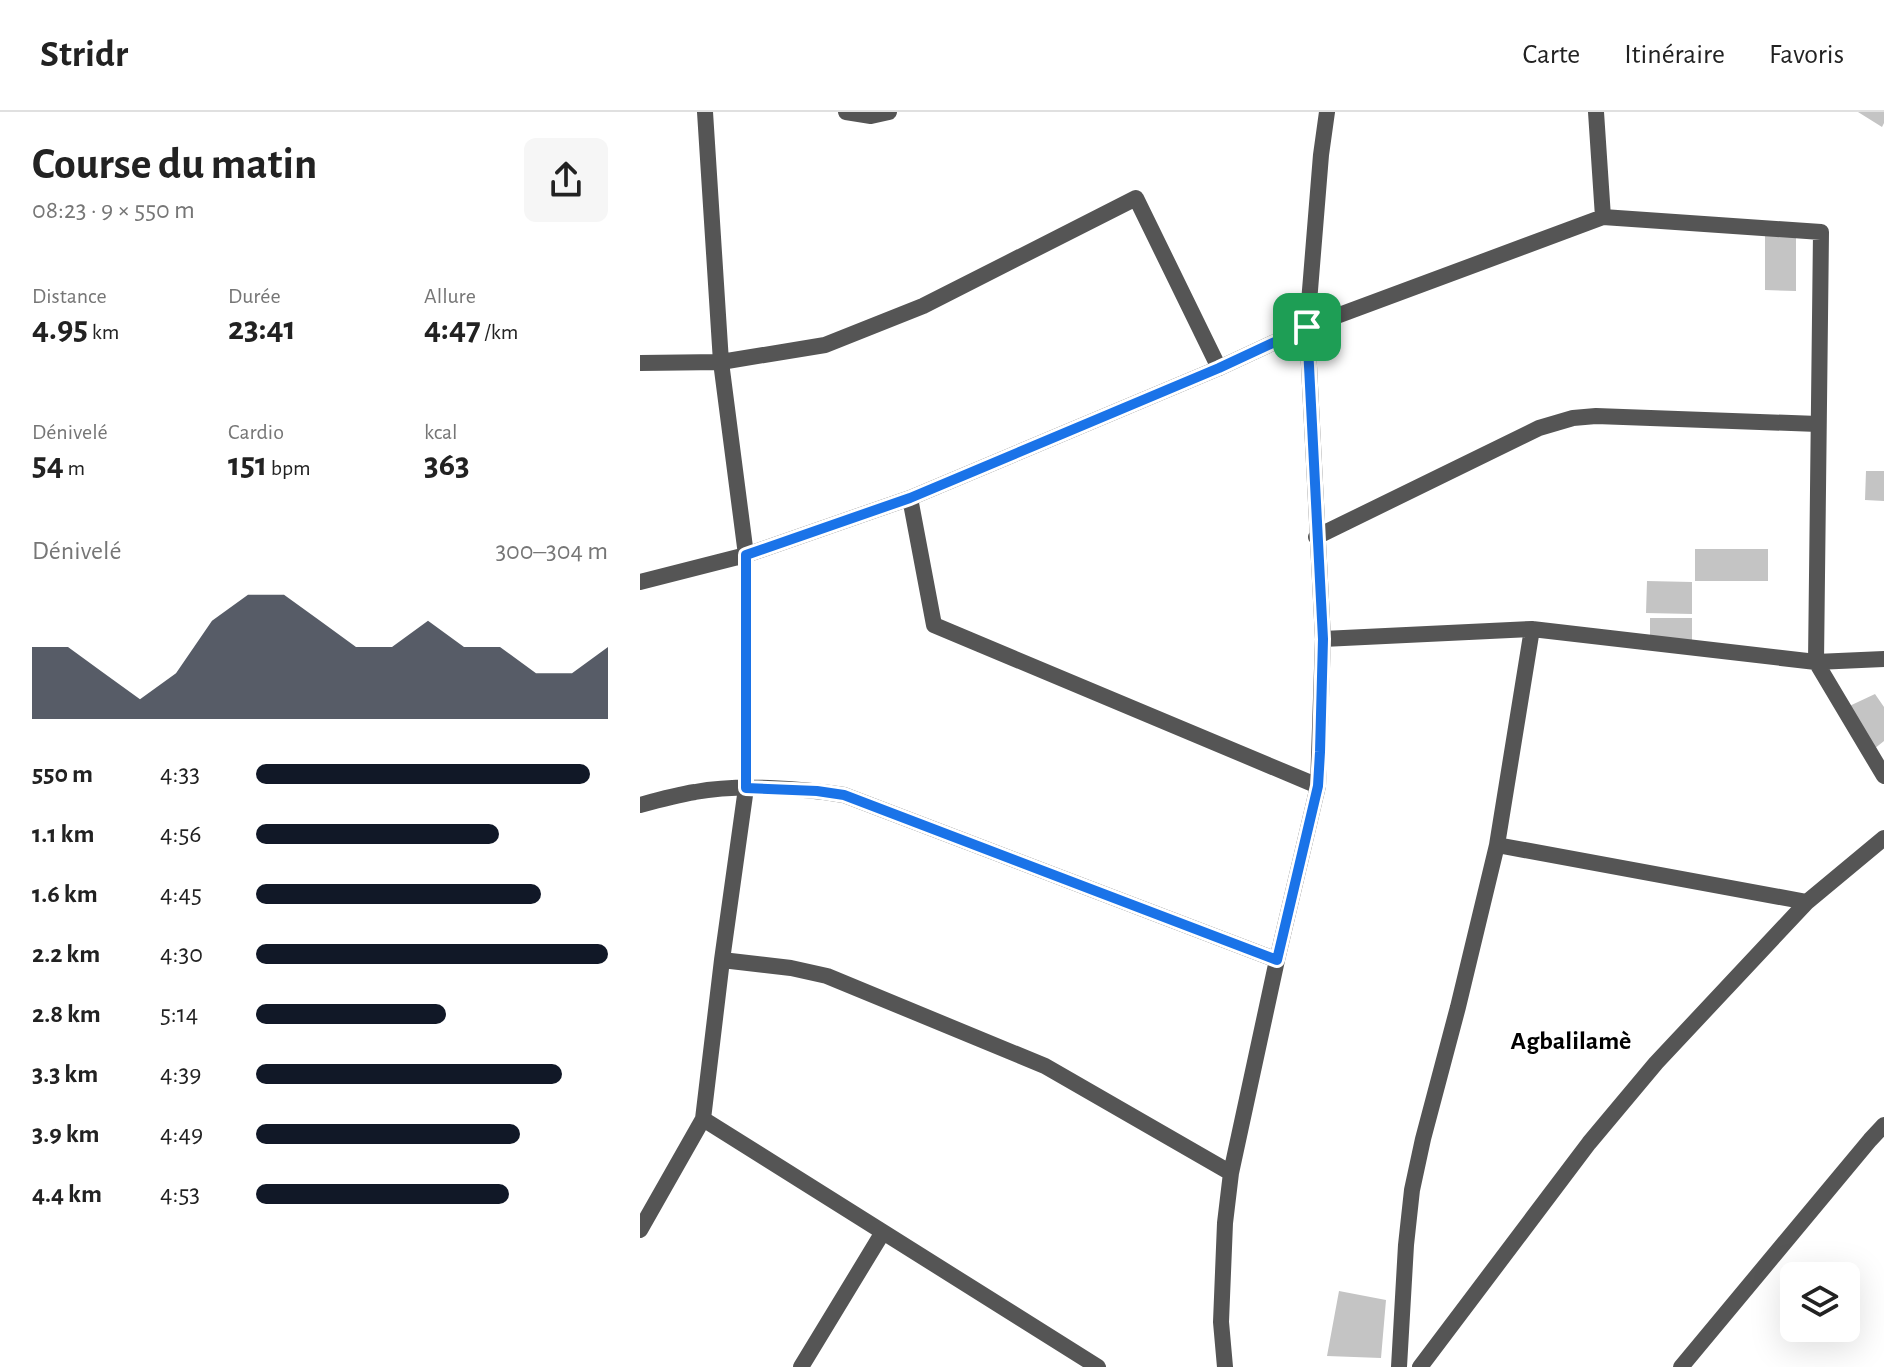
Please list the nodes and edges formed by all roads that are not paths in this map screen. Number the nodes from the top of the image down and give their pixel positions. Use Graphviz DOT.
graph roads {
  1 [pos="705,112"];
  2 [pos="846,112"];
  3 [pos="889,112"];
  4 [pos="1327,112"];
  5 [pos="1596,112"];
  6 [pos="871,114"];
  7 [pos="1603,217"];
  8 [pos="1307,327"];
  9 [pos="721,362"];
  10 [pos="640,363"];
  11 [pos="1219,368"];
  12 [pos="1818,424"];
  13 [pos="910,498"];
  14 [pos="1316,537"];
  15 [pos="746,555"];
  16 [pos="640,582"];
  17 [pos="1532,629"];
  18 [pos="1323,639"];
  19 [pos="1884,659"];
  20 [pos="1816,662"];
  21 [pos="1884,776"];
  22 [pos="1318,786"];
  23 [pos="746,788"];
  24 [pos="640,805"];
  25 [pos="1884,838"];
  26 [pos="1497,845"];
  27 [pos="1807,902"];
  28 [pos="722,960"];
  29 [pos="1277,960"];
  30 [pos="703,1119"];
  31 [pos="1884,1125"];
  32 [pos="1231,1173"];
  33 [pos="640,1230"];
  34 [pos="883,1232"];
  35 [pos="801,1367"];
  36 [pos="1098,1367"];
  37 [pos="1225,1367"];
  38 [pos="1399,1367"];
  39 [pos="1420,1367"];
  40 [pos="1681,1367"];
  1 -- 9 [label="street"];
  2 -- 6 [label="street"];
  3 -- 6 [label="street"];
  4 -- 8 [label="street"];
  5 -- 7 [label="street"];
  7 -- 8 [label="street"];
  7 -- 12 [label="street"];
  8 -- 11 [label="street"];
  8 -- 14 [label="street"];
  9 -- 10 [label="street"];
  9 -- 11 [label="street"];
  9 -- 15 [label="street"];
  11 -- 13 [label="street"];
  12 -- 14 [label="street"];
  12 -- 20 [label="street"];
  13 -- 15 [label="street"];
  13 -- 22 [label="street"];
  14 -- 18 [label="street"];
  15 -- 16 [label="street"];
  15 -- 23 [label="street"];
  17 -- 18 [label="street"];
  17 -- 20 [label="street"];
  17 -- 26 [label="street"];
  18 -- 22 [label="street"];
  19 -- 20 [label="street"];
  20 -- 21 [label="street"];
  22 -- 29 [label="street"];
  23 -- 24 [label="street"];
  23 -- 28 [label="street"];
  23 -- 29 [label="street"];
  25 -- 27 [label="street"];
  26 -- 27 [label="street"];
  26 -- 38 [label="street"];
  27 -- 39 [label="street"];
  28 -- 30 [label="street"];
  28 -- 32 [label="street"];
  29 -- 32 [label="street"];
  30 -- 33 [label="street"];
  30 -- 34 [label="street"];
  31 -- 40 [label="street"];
  32 -- 37 [label="street"];
  34 -- 35 [label="street"];
  34 -- 36 [label="street"];
}
